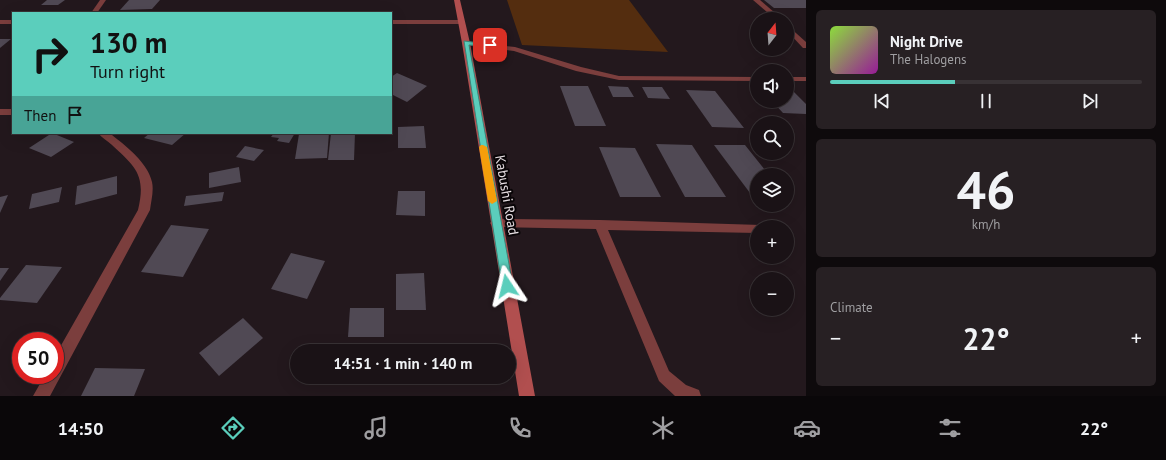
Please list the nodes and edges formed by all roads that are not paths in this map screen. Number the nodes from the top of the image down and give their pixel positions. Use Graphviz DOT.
graph roads {
  1 [pos="102,0"];
  2 [pos="457,0"];
  3 [pos="756,0"];
  4 [pos="95,12"];
  5 [pos="771,12"];
  6 [pos="0,22"];
  7 [pos="12,22"];
  8 [pos="392,22"];
  9 [pos="461,22"];
  10 [pos="794,34"];
  11 [pos="466,42"];
  12 [pos="806,46"];
  13 [pos="750,79"];
  14 [pos="794,79"];
  15 [pos="806,79"];
  16 [pos="0,112"];
  17 [pos="12,112"];
  18 [pos="105,134"];
  19 [pos="496,223"];
  20 [pos="600,224"];
  21 [pos="750,228"];
  22 [pos="64,355"];
  23 [pos="48,384"];
  24 [pos="41,396"];
  25 [pos="527,396"];
  26 [pos="694,396"];
  1 -- 4 [label="street"];
  2 -- 9 [label="main road, Kabushi Road"];
  3 -- 5 [label="street"];
  6 -- 7 [label="street"];
  8 -- 9 [label="street"];
  9 -- 11 [label="main road, Kabushi Road"];
  10 -- 12 [label="street"];
  11 -- 13 [label="street"];
  11 -- 19 [label="main road, Kabushi Road"];
  14 -- 15 [label="street"];
  16 -- 17 [label="street"];
  18 -- 22 [label="street"];
  19 -- 20 [label="street"];
  19 -- 25 [label="main road, Kabushi Road"];
  20 -- 21 [label="street"];
  20 -- 26 [label="street"];
  23 -- 24 [label="street"];
}
